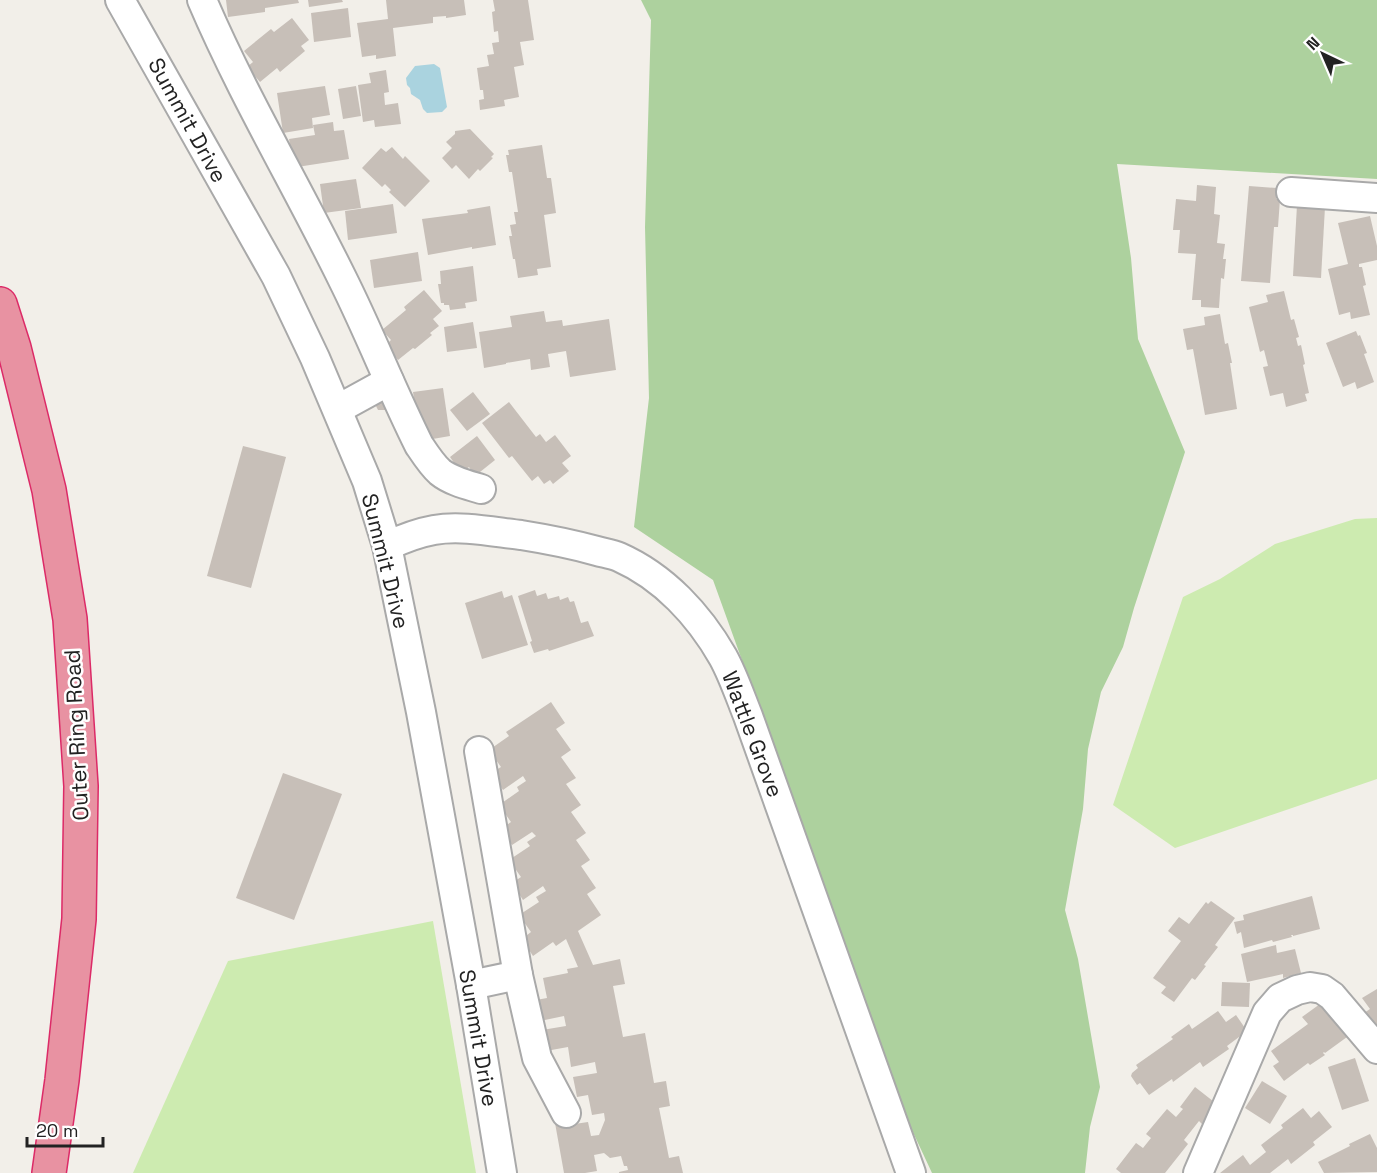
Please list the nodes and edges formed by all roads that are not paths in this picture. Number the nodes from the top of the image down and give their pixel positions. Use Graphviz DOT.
graph roads {
  1 [pos="120,0"];
  2 [pos="202,0"];
  3 [pos="1291,192"];
  4 [pos="1377,198"];
  5 [pos="0,304"];
  6 [pos="389,381"];
  7 [pos="338,408"];
  8 [pos="481,489"];
  9 [pos="387,546"];
  10 [pos="479,751"];
  11 [pos="518,975"];
  12 [pos="471,985"];
  13 [pos="1377,1049"];
  14 [pos="566,1113"];
  15 [pos="49,1173"];
  16 [pos="502,1173"];
  17 [pos="911,1173"];
  18 [pos="1198,1173"];
  1 -- 7 [label="street, Summit Drive"];
  2 -- 6 [label="street"];
  3 -- 4 [label="street"];
  5 -- 15 [label="highway, Outer Ring Road"];
  6 -- 7 [label="street"];
  6 -- 8 [label="street"];
  7 -- 9 [label="street, Summit Drive"];
  9 -- 12 [label="street, Summit Drive"];
  9 -- 17 [label="street, Wattle Grove"];
  10 -- 11 [label="street"];
  11 -- 12 [label="street"];
  11 -- 14 [label="street"];
  12 -- 16 [label="street, Summit Drive"];
  13 -- 18 [label="street"];
}
